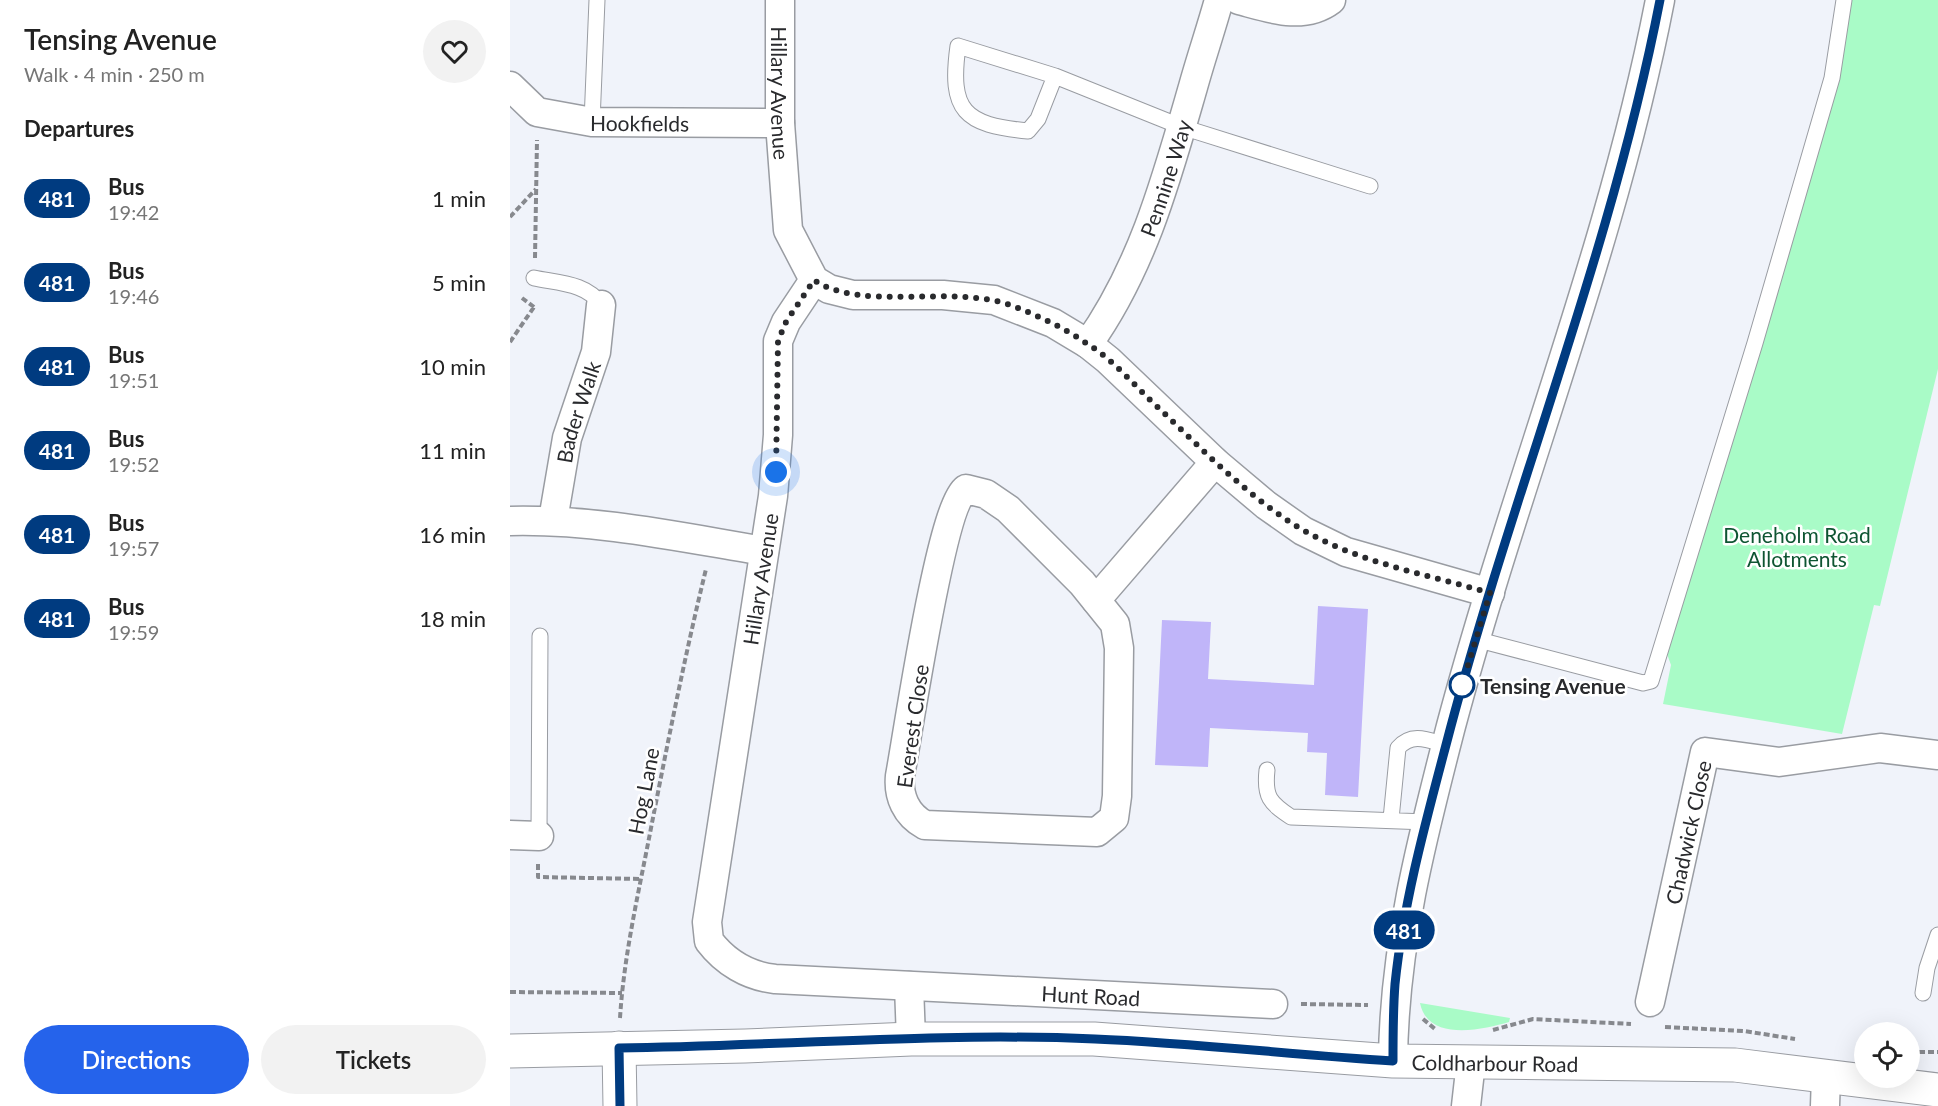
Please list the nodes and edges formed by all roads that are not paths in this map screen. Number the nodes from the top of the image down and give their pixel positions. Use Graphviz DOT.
graph roads {
  1 [pos="597,0"];
  2 [pos="780,0"];
  3 [pos="1219,0"];
  4 [pos="1239,0"];
  5 [pos="1331,0"];
  6 [pos="1660,0"];
  7 [pos="1844,0"];
  8 [pos="1055,76"];
  9 [pos="510,86"];
  10 [pos="592,122"];
  11 [pos="780,123"];
  12 [pos="1182,127"];
  13 [pos="1370,186"];
  14 [pos="534,278"];
  15 [pos="814,280"];
  16 [pos="601,305"];
  17 [pos="1088,344"];
  18 [pos="1215,462"];
  19 [pos="554,520"];
  20 [pos="510,521"];
  21 [pos="764,550"];
  22 [pos="1490,593"];
  23 [pos="1096,600"];
  24 [pos="540,636"];
  25 [pos="1475,639"];
  26 [pos="1446,745"];
  27 [pos="1938,755"];
  28 [pos="1267,770"];
  29 [pos="1391,819"];
  30 [pos="1427,822"];
  31 [pos="510,835"];
  32 [pos="539,836"];
  33 [pos="1938,935"];
  34 [pos="748,972"];
  35 [pos="909,986"];
  36 [pos="1923,993"];
  37 [pos="1650,1002"];
  38 [pos="1273,1004"];
  39 [pos="911,1039"];
  40 [pos="619,1048"];
  41 [pos="510,1051"];
  42 [pos="1393,1061"];
  43 [pos="1471,1062"];
  44 [pos="1938,1090"];
  45 [pos="1826,1091"];
  46 [pos="620,1106"];
  47 [pos="1466,1106"];
  1 -- 10 [label="lane"];
  2 -- 11 [label="street, Hillary Avenue"];
  3 -- 12 [label="street, Pennine Way"];
  4 -- 5 [label="street"];
  6 -- 22 [label="street"];
  7 -- 25 [label="lane"];
  8 -- 8 [label="lane"];
  8 -- 12 [label="lane"];
  9 -- 10 [label="street, Hookfields"];
  10 -- 11 [label="street, Hookfields"];
  11 -- 15 [label="street, Hillary Avenue"];
  12 -- 13 [label="lane"];
  12 -- 17 [label="street, Pennine Way"];
  14 -- 16 [label="lane"];
  15 -- 17 [label="street"];
  15 -- 21 [label="street, Hillary Avenue"];
  16 -- 19 [label="street, Bader Walk"];
  17 -- 18 [label="street"];
  18 -- 22 [label="street"];
  18 -- 23 [label="street"];
  19 -- 20 [label="street"];
  19 -- 21 [label="street"];
  21 -- 34 [label="street, Hillary Avenue"];
  22 -- 25 [label="street"];
  23 -- 23 [label="street, Everest Close"];
  24 -- 32 [label="lane"];
  25 -- 26 [label="street"];
  26 -- 29 [label="lane"];
  26 -- 30 [label="street"];
  27 -- 37 [label="street, Chadwick Close"];
  28 -- 29 [label="lane"];
  29 -- 30 [label="lane"];
  30 -- 42 [label="street"];
  31 -- 32 [label="street"];
  33 -- 36 [label="lane"];
  34 -- 35 [label="street, Hunt Road"];
  35 -- 38 [label="street, Hunt Road"];
  35 -- 39 [label="street"];
  39 -- 40 [label="street, Coldharbour Road"];
  39 -- 42 [label="street, Coldharbour Road"];
  40 -- 41 [label="street, Coldharbour Road"];
  40 -- 46 [label="street"];
  42 -- 43 [label="street, Coldharbour Road"];
  43 -- 45 [label="street, Coldharbour Road"];
  43 -- 47 [label="street"];
  44 -- 45 [label="street, Coldharbour Road"];
}
